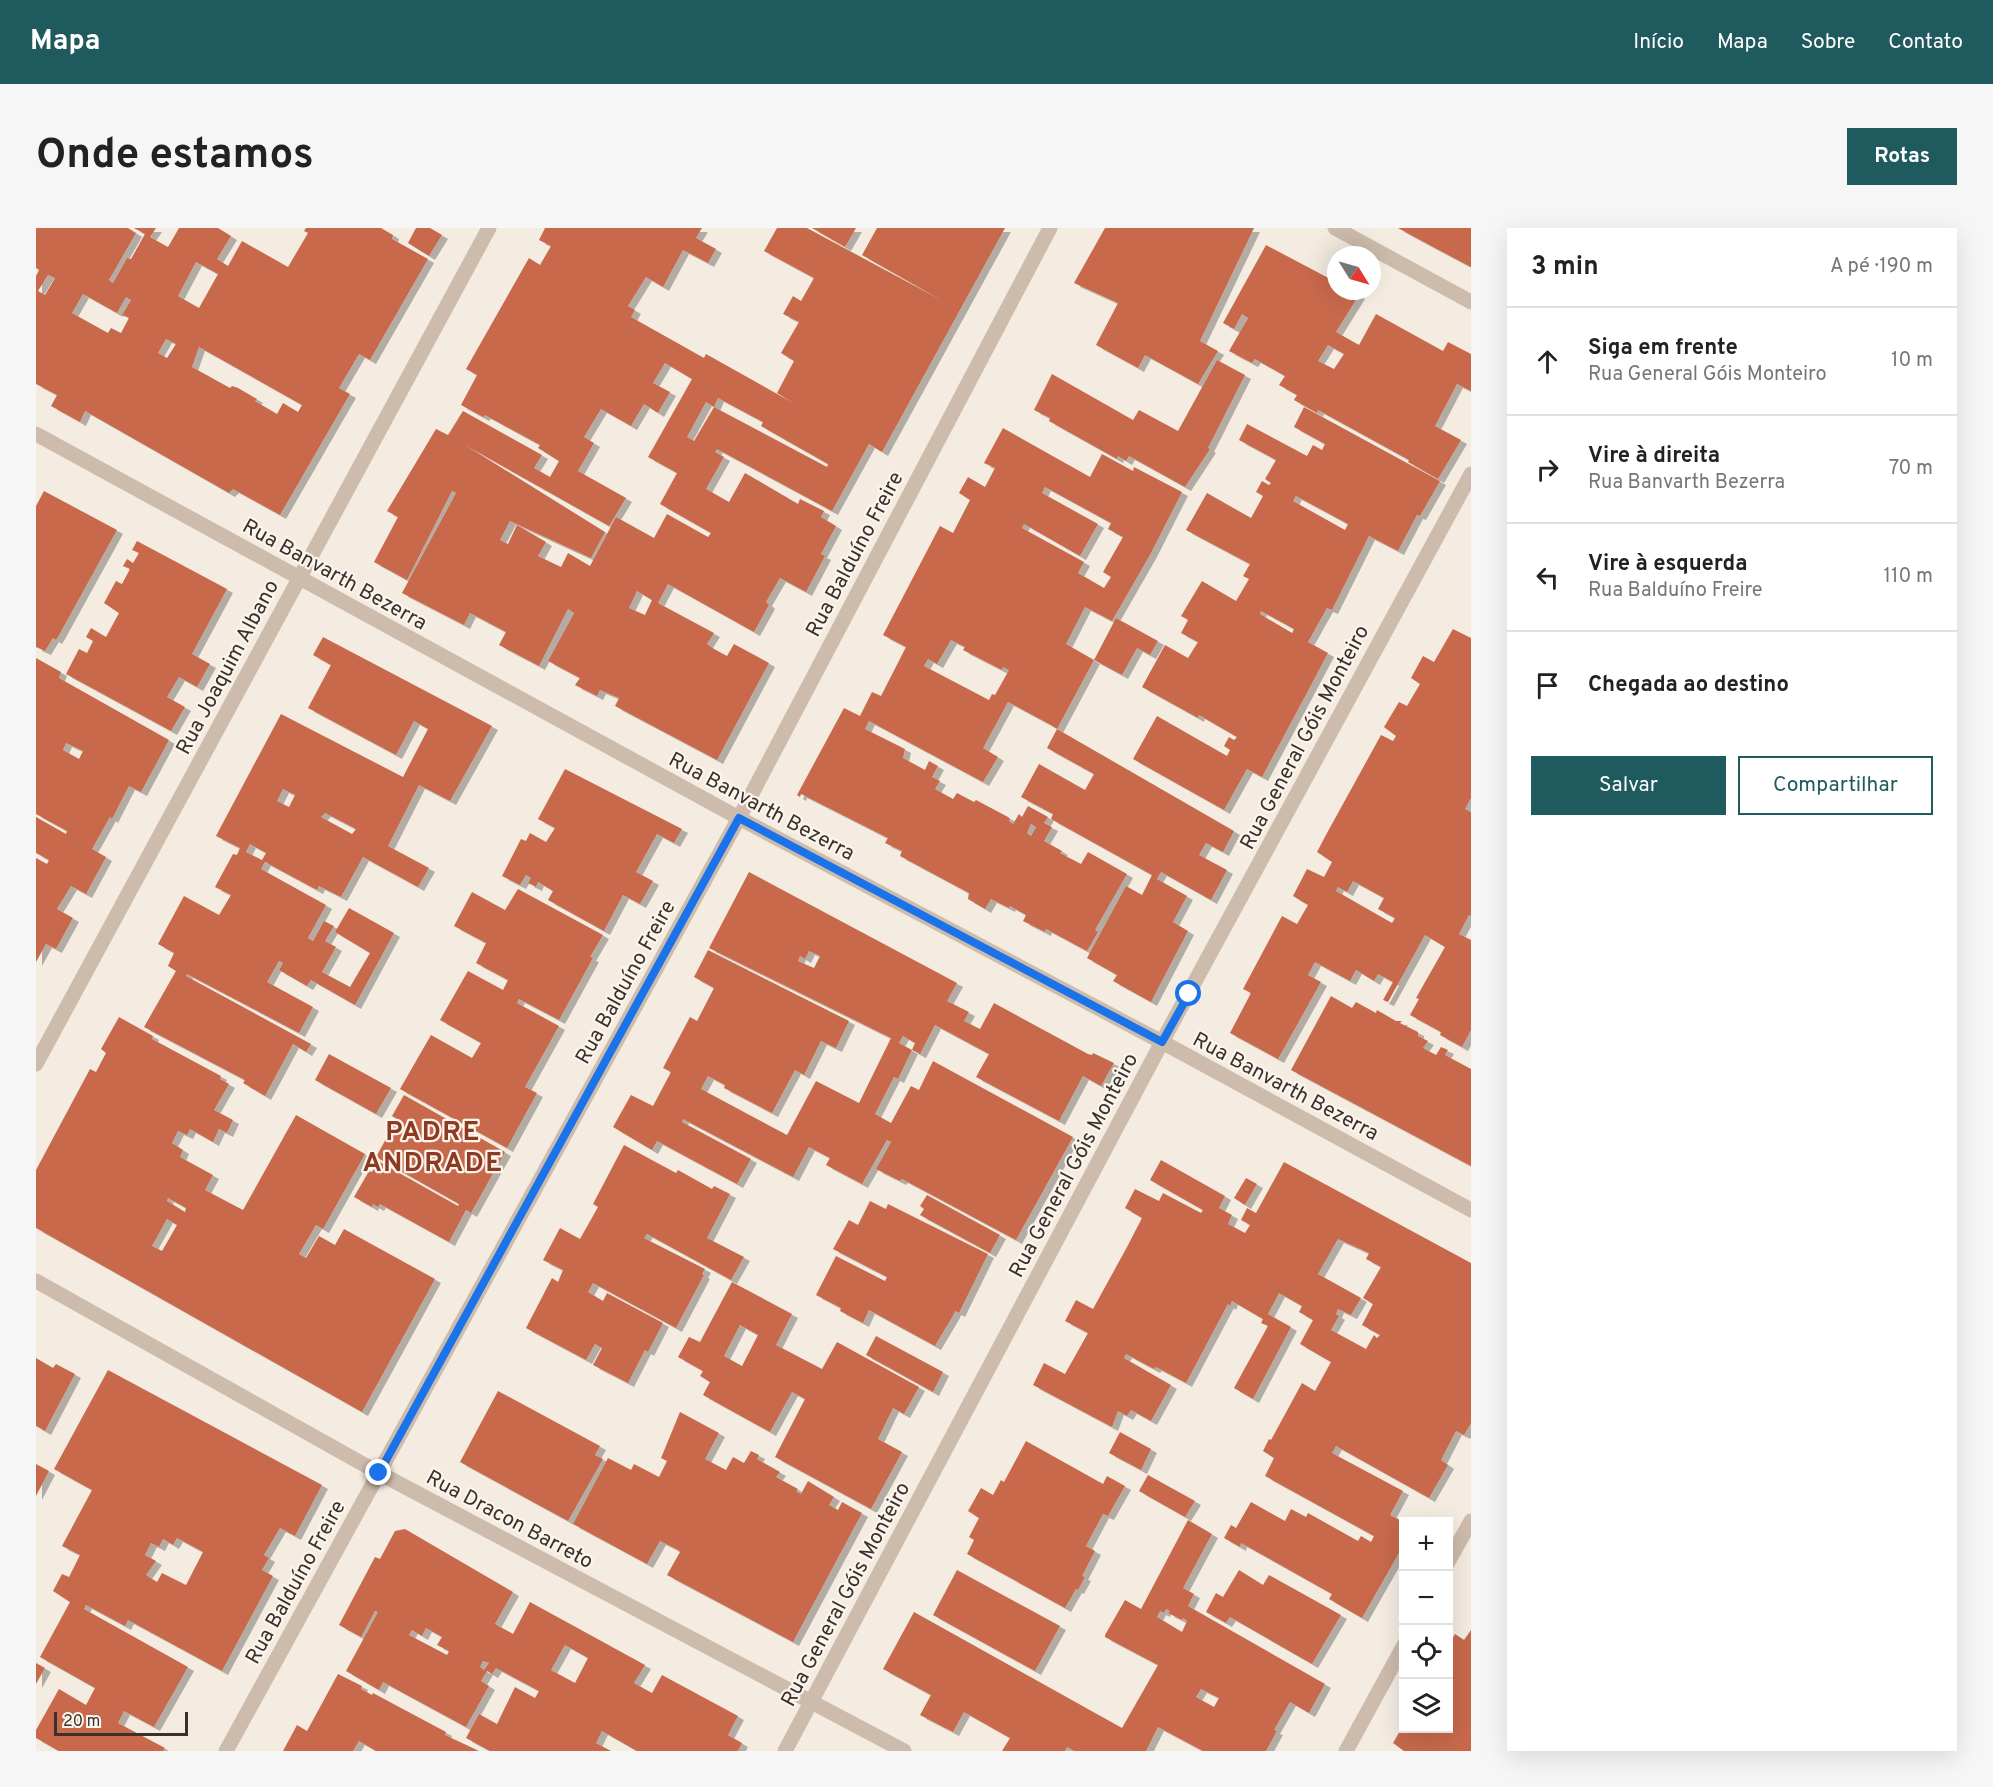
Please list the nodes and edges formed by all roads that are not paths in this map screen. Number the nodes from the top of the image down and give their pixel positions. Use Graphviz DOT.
graph roads {
  1 [pos="489,228"];
  2 [pos="1050,228"];
  3 [pos="1335,228"];
  4 [pos="1471,302"];
  5 [pos="36,434"];
  6 [pos="1471,474"];
  7 [pos="299,578"];
  8 [pos="739,818"];
  9 [pos="1162,1042"];
  10 [pos="36,1064"];
  11 [pos="1471,1210"];
  12 [pos="36,1281"];
  13 [pos="379,1473"];
  14 [pos="1471,1521"];
  15 [pos="1453,1555"];
  16 [pos="1399,1654"];
  17 [pos="811,1701"];
  18 [pos="226,1751"];
  19 [pos="784,1751"];
  20 [pos="904,1751"];
  21 [pos="1346,1751"];
  1 -- 7 [label="street, Rua Joaquim Albano"];
  2 -- 8 [label="street, Rua Balduíno Freire"];
  3 -- 4 [label="street"];
  5 -- 7 [label="street, Rua Banvarth Bezerra"];
  6 -- 9 [label="street, Rua General Góis Monteiro"];
  7 -- 8 [label="street, Rua Banvarth Bezerra"];
  7 -- 10 [label="street, Rua Joaquim Albano"];
  8 -- 9 [label="street, Rua Banvarth Bezerra"];
  8 -- 13 [label="street, Rua Balduíno Freire"];
  9 -- 11 [label="street, Rua Banvarth Bezerra"];
  9 -- 17 [label="street, Rua General Góis Monteiro"];
  12 -- 13 [label="street, Rua Dracon Barreto"];
  13 -- 17 [label="street, Rua Dracon Barreto"];
  13 -- 18 [label="street, Rua Balduíno Freire"];
  14 -- 15 [label="street"];
  16 -- 21 [label="street"];
  17 -- 19 [label="street, Rua General Góis Monteiro"];
  17 -- 20 [label="street, Rua Dracon Barreto"];
}
